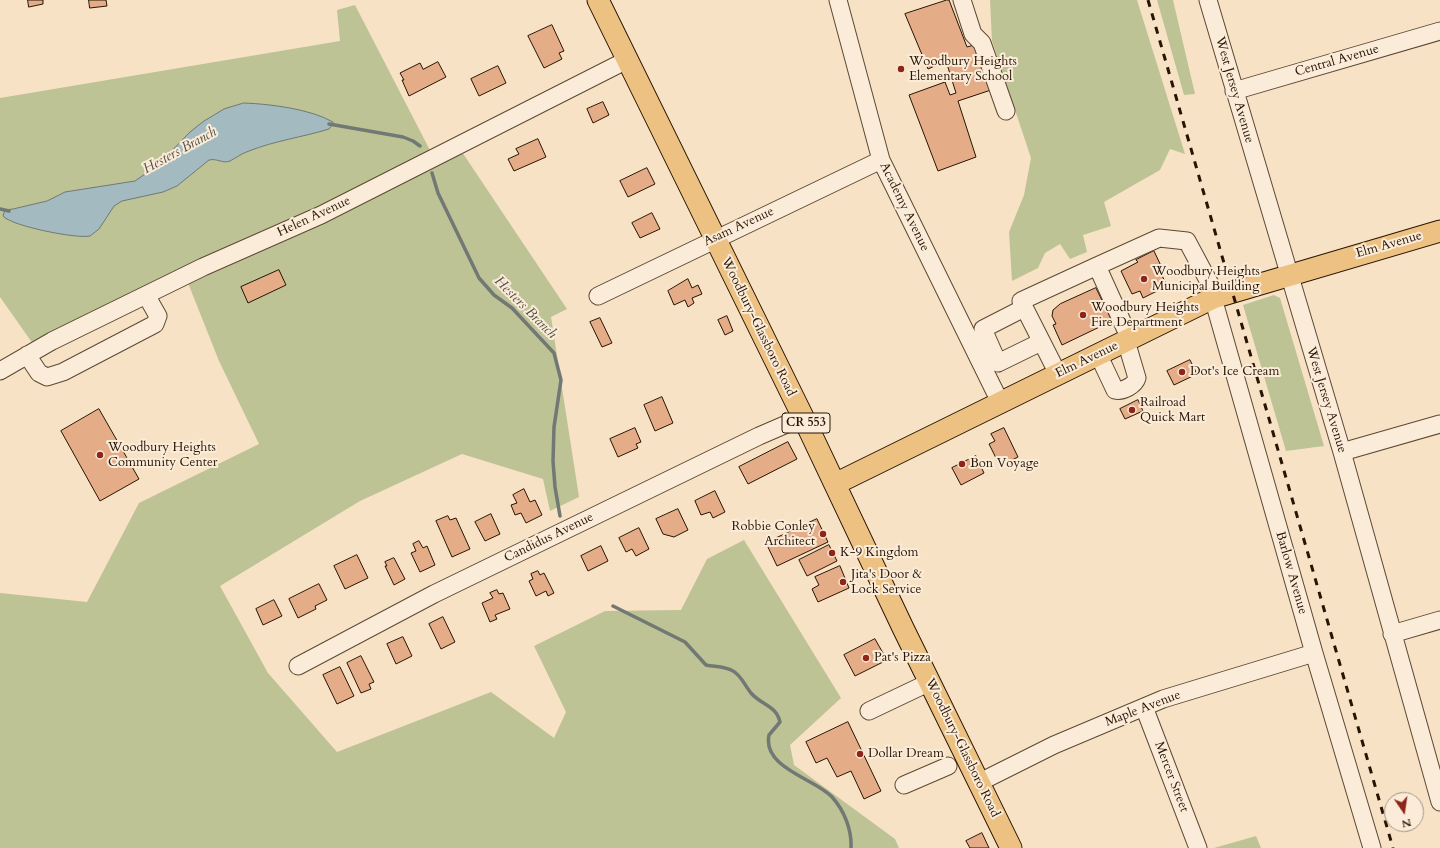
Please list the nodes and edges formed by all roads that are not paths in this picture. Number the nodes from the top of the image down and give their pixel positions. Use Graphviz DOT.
graph roads {
  1 [pos="598,0"];
  2 [pos="838,0"];
  3 [pos="962,0"];
  4 [pos="1208,0"];
  5 [pos="1440,31"];
  6 [pos="628,60"];
  7 [pos="1234,91"];
  8 [pos="1006,111"];
  9 [pos="881,160"];
  10 [pos="1440,231"];
  11 [pos="714,239"];
  12 [pos="1097,266"];
  13 [pos="1288,274"];
  14 [pos="146,295"];
  15 [pos="598,296"];
  16 [pos="1215,297"];
  17 [pos="1024,308"];
  18 [pos="1128,340"];
  19 [pos="1041,342"];
  20 [pos="1098,354"];
  21 [pos="27,355"];
  22 [pos="0,371"];
  23 [pos="1058,374"];
  24 [pos="1000,402"];
  25 [pos="803,417"];
  26 [pos="1440,424"];
  27 [pos="1342,452"];
  28 [pos="835,484"];
  29 [pos="1440,620"];
  30 [pos="1392,634"];
  31 [pos="1314,653"];
  32 [pos="298,666"];
  33 [pos="930,682"];
  34 [pos="1144,707"];
  35 [pos="869,711"];
  36 [pos="948,766"];
  37 [pos="980,782"];
  38 [pos="904,784"];
  39 [pos="1440,802"];
  40 [pos="1011,848"];
  41 [pos="1198,848"];
  42 [pos="1372,848"];
  1 -- 6 [label="main road, Woodbury-Glassboro Road / CR 553"];
  2 -- 9 [label="street, Academy Avenue"];
  3 -- 8 [label="street"];
  4 -- 7 [label="street, West Jersey Avenue"];
  5 -- 7 [label="street, Central Avenue"];
  6 -- 11 [label="main road, Woodbury-Glassboro Road / CR 553"];
  6 -- 14 [label="street, Helen Avenue"];
  7 -- 13 [label="street, West Jersey Avenue"];
  9 -- 11 [label="street, Asam Avenue"];
  9 -- 24 [label="street, Academy Avenue"];
  10 -- 13 [label="main road, Elm Avenue"];
  11 -- 15 [label="street, Asam Avenue"];
  11 -- 25 [label="main road, Woodbury-Glassboro Road / CR 553"];
  12 -- 16 [label="street, Barlow Avenue"];
  12 -- 17 [label="street"];
  12 -- 18 [label="street"];
  13 -- 16 [label="main road, Elm Avenue"];
  13 -- 27 [label="street, West Jersey Avenue"];
  14 -- 21 [label="street, Helen Avenue"];
  14 -- 21 [label="street"];
  16 -- 18 [label="main road, Elm Avenue"];
  16 -- 31 [label="street, Barlow Avenue"];
  17 -- 19 [label="street"];
  17 -- 19 [label="street"];
  18 -- 20 [label="main road, Elm Avenue"];
  18 -- 20 [label="street"];
  19 -- 23 [label="street"];
  20 -- 23 [label="main road, Elm Avenue"];
  21 -- 22 [label="street, Helen Avenue"];
  23 -- 24 [label="main road, Elm Avenue"];
  24 -- 28 [label="main road, Elm Avenue"];
  25 -- 28 [label="main road, Woodbury-Glassboro Road / CR 553"];
  25 -- 32 [label="street, Candidus Avenue"];
  26 -- 27 [label="street"];
  27 -- 30 [label="street, West Jersey Avenue"];
  28 -- 33 [label="main road, Woodbury-Glassboro Road / CR 553"];
  29 -- 30 [label="street"];
  30 -- 39 [label="street, West Jersey Avenue"];
  31 -- 34 [label="street, Maple Avenue"];
  31 -- 42 [label="street, Barlow Avenue"];
  33 -- 35 [label="street"];
  33 -- 37 [label="main road, Woodbury-Glassboro Road / CR 553"];
  34 -- 37 [label="street, Maple Avenue"];
  34 -- 41 [label="street, Mercer Street"];
  36 -- 38 [label="street"];
  37 -- 40 [label="main road, Woodbury-Glassboro Road / CR 553"];
}
